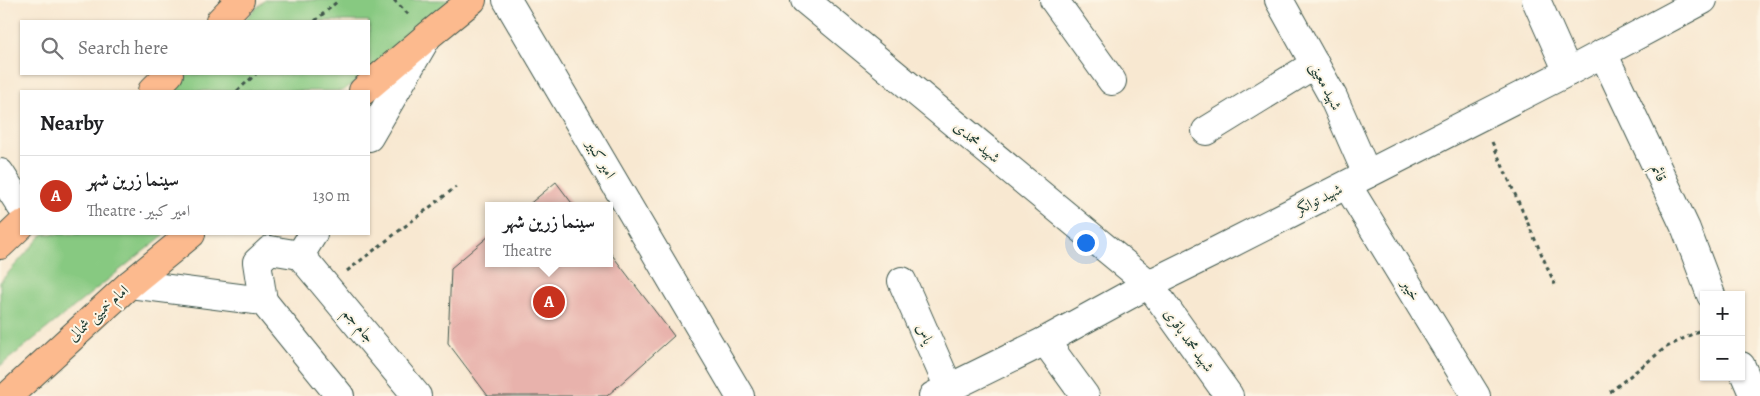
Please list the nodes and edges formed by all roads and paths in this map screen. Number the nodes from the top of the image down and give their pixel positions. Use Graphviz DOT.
graph roads {
  1 [pos="339,0"];
  2 [pos="472,0"];
  3 [pos="507,0"];
  4 [pos="805,0"];
  5 [pos="1054,0"];
  6 [pos="1280,0"];
  7 [pos="1536,0"];
  8 [pos="1703,0"];
  9 [pos="316,20"];
  10 [pos="429,35"];
  11 [pos="1603,53"];
  12 [pos="1315,64"];
  13 [pos="1568,72"];
  14 [pos="168,75"];
  15 [pos="255,75"];
  16 [pos="1112,81"];
  17 [pos="153,90"];
  18 [pos="238,90"];
  19 [pos="364,90"];
  20 [pos="1481,116"];
  21 [pos="1206,131"];
  22 [pos="370,136"];
  23 [pos="0,173"];
  24 [pos="1357,180"];
  25 [pos="456,187"];
  26 [pos="20,204"];
  27 [pos="20,226"];
  28 [pos="190,235"];
  29 [pos="306,244"];
  30 [pos="0,245"];
  31 [pos="902,281"];
  32 [pos="130,284"];
  33 [pos="1148,284"];
  34 [pos="326,286"];
  35 [pos="1556,287"];
  36 [pos="1709,291"];
  37 [pos="263,301"];
  38 [pos="1700,330"];
  39 [pos="1045,342"];
  40 [pos="0,385"];
  41 [pos="18,387"];
  42 [pos="941,392"];
  43 [pos="1610,392"];
  44 [pos="340,396"];
  45 [pos="418,396"];
  46 [pos="740,396"];
  47 [pos="1085,396"];
  48 [pos="1229,396"];
  49 [pos="1476,396"];
  1 -- 9 [label="path"];
  2 -- 10 [label="main road"];
  3 -- 46 [label="street, امیر کبیر"];
  4 -- 33 [label="street, شهید محمدی"];
  5 -- 16 [label="street"];
  6 -- 12 [label="street, شهید معینی"];
  7 -- 13 [label="street"];
  8 -- 11 [label="street, شهید توانگر"];
  10 -- 19 [label="main road"];
  10 -- 22 [label="street"];
  11 -- 13 [label="street, شهید توانگر"];
  11 -- 36 [label="street, قائم"];
  12 -- 21 [label="street"];
  12 -- 24 [label="street, شهید معینی"];
  13 -- 20 [label="street, شهید توانگر"];
  14 -- 17 [label="main road"];
  15 -- 18 [label="path"];
  20 -- 24 [label="street, شهید توانگر"];
  20 -- 35 [label="path"];
  23 -- 26 [label="street"];
  24 -- 33 [label="street, شهید توانگر"];
  24 -- 49 [label="street, خیبر"];
  25 -- 34 [label="path"];
  27 -- 30 [label="main road"];
  28 -- 32 [label="main road, امام خمینی شمالی"];
  29 -- 34 [label="street, جام جم"];
  29 -- 37 [label="street"];
  31 -- 42 [label="street, یاس"];
  32 -- 37 [label="street"];
  32 -- 41 [label="main road, امام خمینی شمالی"];
  33 -- 39 [label="street, شهید توانگر"];
  33 -- 48 [label="street, شهید محمد باقری"];
  34 -- 45 [label="street, جام جم"];
  37 -- 44 [label="street"];
  38 -- 43 [label="path"];
  39 -- 42 [label="street, شهید توانگر"];
  39 -- 47 [label="street"];
  40 -- 41 [label="main road"];
}
